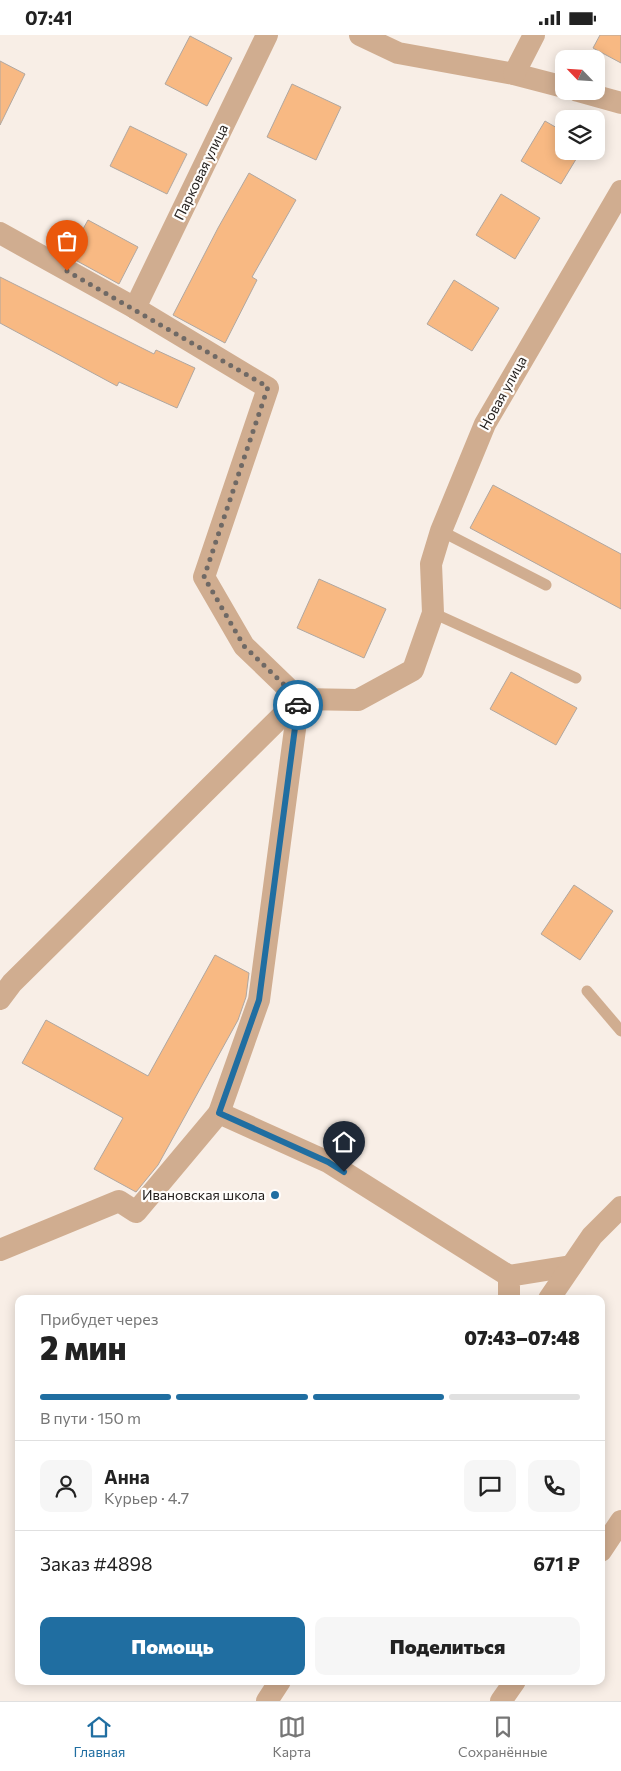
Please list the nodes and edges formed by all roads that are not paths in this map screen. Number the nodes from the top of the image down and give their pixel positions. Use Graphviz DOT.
graph roads {
  1 [pos="268,35"];
  2 [pos="360,35"];
  3 [pos="534,35"];
  4 [pos="514,73"];
  5 [pos="555,84"];
  6 [pos="605,99"];
  7 [pos="621,103"];
  8 [pos="621,191"];
  9 [pos="0,233"];
  10 [pos="135,309"];
  11 [pos="441,531"];
  12 [pos="546,585"];
  13 [pos="433,613"];
  14 [pos="576,678"];
  15 [pos="299,699"];
  16 [pos="586,991"];
  17 [pos="0,999"];
  18 [pos="621,1031"];
  19 [pos="219,1113"];
  20 [pos="621,1207"];
  21 [pos="0,1250"];
  22 [pos="571,1266"];
  23 [pos="509,1276"];
  24 [pos="509,1295"];
  25 [pos="551,1295"];
  26 [pos="621,1521"];
  27 [pos="605,1545"];
  28 [pos="277,1685"];
  29 [pos="512,1685"];
  30 [pos="267,1701"];
  31 [pos="502,1701"];
  1 -- 10 [label="street, Парковая улица"];
  2 -- 4 [label="street"];
  3 -- 4 [label="street"];
  4 -- 5 [label="street"];
  6 -- 7 [label="street"];
  8 -- 11 [label="street, Новая улица"];
  9 -- 10 [label="street"];
  10 -- 15 [label="street"];
  11 -- 12 [label="lane"];
  11 -- 13 [label="street, Новая улица"];
  13 -- 14 [label="lane"];
  13 -- 15 [label="street"];
  15 -- 17 [label="street"];
  15 -- 19 [label="street"];
  16 -- 18 [label="lane"];
  19 -- 21 [label="street"];
  19 -- 23 [label="street"];
  20 -- 22 [label="street"];
  22 -- 23 [label="street"];
  22 -- 25 [label="street"];
  23 -- 24 [label="street"];
  26 -- 27 [label="street"];
  28 -- 30 [label="street"];
  29 -- 31 [label="street"];
}
